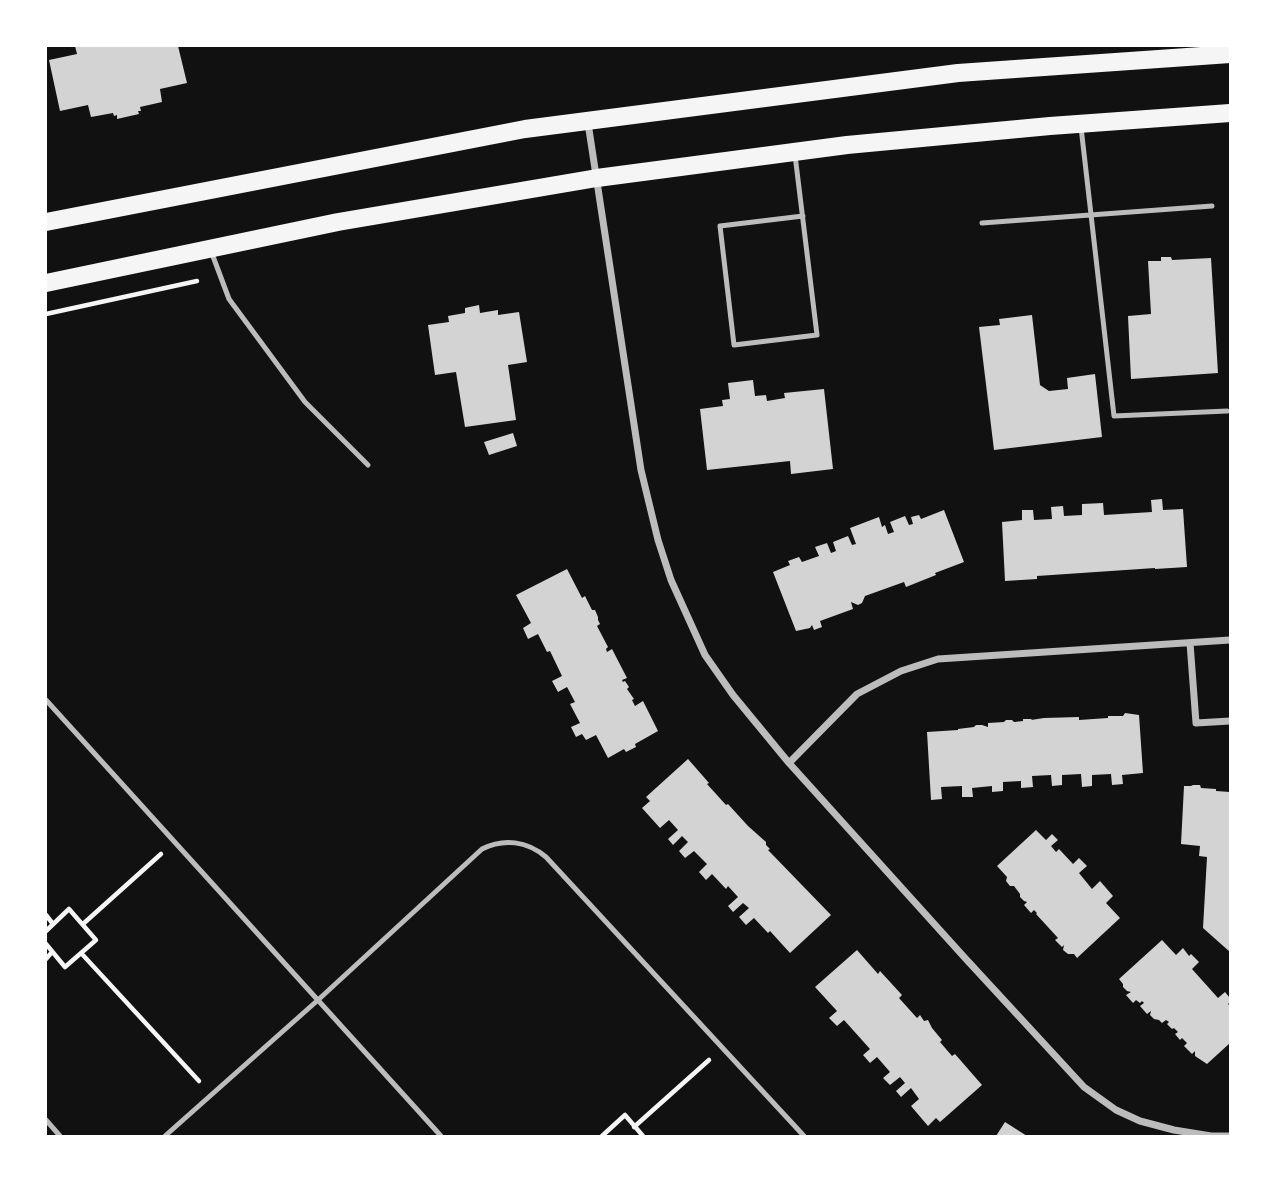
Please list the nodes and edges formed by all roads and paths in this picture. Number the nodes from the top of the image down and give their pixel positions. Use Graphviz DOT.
graph roads {
  1 [pos="1230,54"];
  2 [pos="1230,113"];
  3 [pos="588,121"];
  4 [pos="1080,124"];
  5 [pos="795,152"];
  6 [pos="597,178"];
  7 [pos="1212,206"];
  8 [pos="1090,215"];
  9 [pos="803,216"];
  10 [pos="46,222"];
  11 [pos="982,223"];
  12 [pos="210,248"];
  13 [pos="46,273"];
  14 [pos="72,277"];
  15 [pos="197,281"];
  16 [pos="46,283"];
  17 [pos="46,314"];
  18 [pos="1227,411"];
  19 [pos="368,465"];
  20 [pos="1230,640"];
  21 [pos="1190,643"];
  22 [pos="46,700"];
  23 [pos="1230,721"];
  24 [pos="789,763"];
  25 [pos="174,842"];
  26 [pos="46,915"];
  27 [pos="53,924"];
  28 [pos="83,924"];
  29 [pos="46,931"];
  30 [pos="46,944"];
  31 [pos="52,952"];
  32 [pos="81,953"];
  33 [pos="46,959"];
  34 [pos="318,1000"];
  35 [pos="723,1048"];
  36 [pos="211,1095"];
  37 [pos="46,1120"];
  38 [pos="635,1127"];
  39 [pos="60,1136"];
  40 [pos="165,1136"];
  41 [pos="441,1136"];
  42 [pos="602,1136"];
  43 [pos="643,1136"];
  44 [pos="804,1136"];
  45 [pos="1230,1136"];
  1 -- 3 [label="main road"];
  2 -- 4 [label="main road"];
  3 -- 6 [label="street"];
  3 -- 10 [label="main road"];
  4 -- 5 [label="main road"];
  4 -- 8 [label="lane"];
  5 -- 6 [label="main road"];
  5 -- 9 [label="lane"];
  6 -- 12 [label="main road"];
  6 -- 24 [label="street"];
  7 -- 8 [label="lane"];
  8 -- 11 [label="lane"];
  8 -- 18 [label="lane"];
  9 -- 9 [label="lane"];
  12 -- 14 [label="main road"];
  12 -- 19 [label="lane"];
  13 -- 14 [label="main road"];
  14 -- 16 [label="main road"];
  15 -- 17 [label="path"];
  20 -- 21 [label="street"];
  21 -- 23 [label="street"];
  21 -- 24 [label="street"];
  22 -- 25 [label="lane"];
  24 -- 45 [label="street"];
  25 -- 28 [label="path"];
  25 -- 34 [label="lane"];
  26 -- 27 [label="path"];
  27 -- 28 [label="path"];
  27 -- 29 [label="path"];
  28 -- 32 [label="path"];
  30 -- 31 [label="path"];
  31 -- 32 [label="path"];
  31 -- 33 [label="path"];
  32 -- 36 [label="path"];
  34 -- 35 [label="lane"];
  34 -- 36 [label="lane"];
  34 -- 41 [label="lane"];
  35 -- 38 [label="path"];
  35 -- 44 [label="lane"];
  36 -- 40 [label="lane"];
  37 -- 39 [label="lane"];
  38 -- 42 [label="path"];
  38 -- 43 [label="path"];
}
